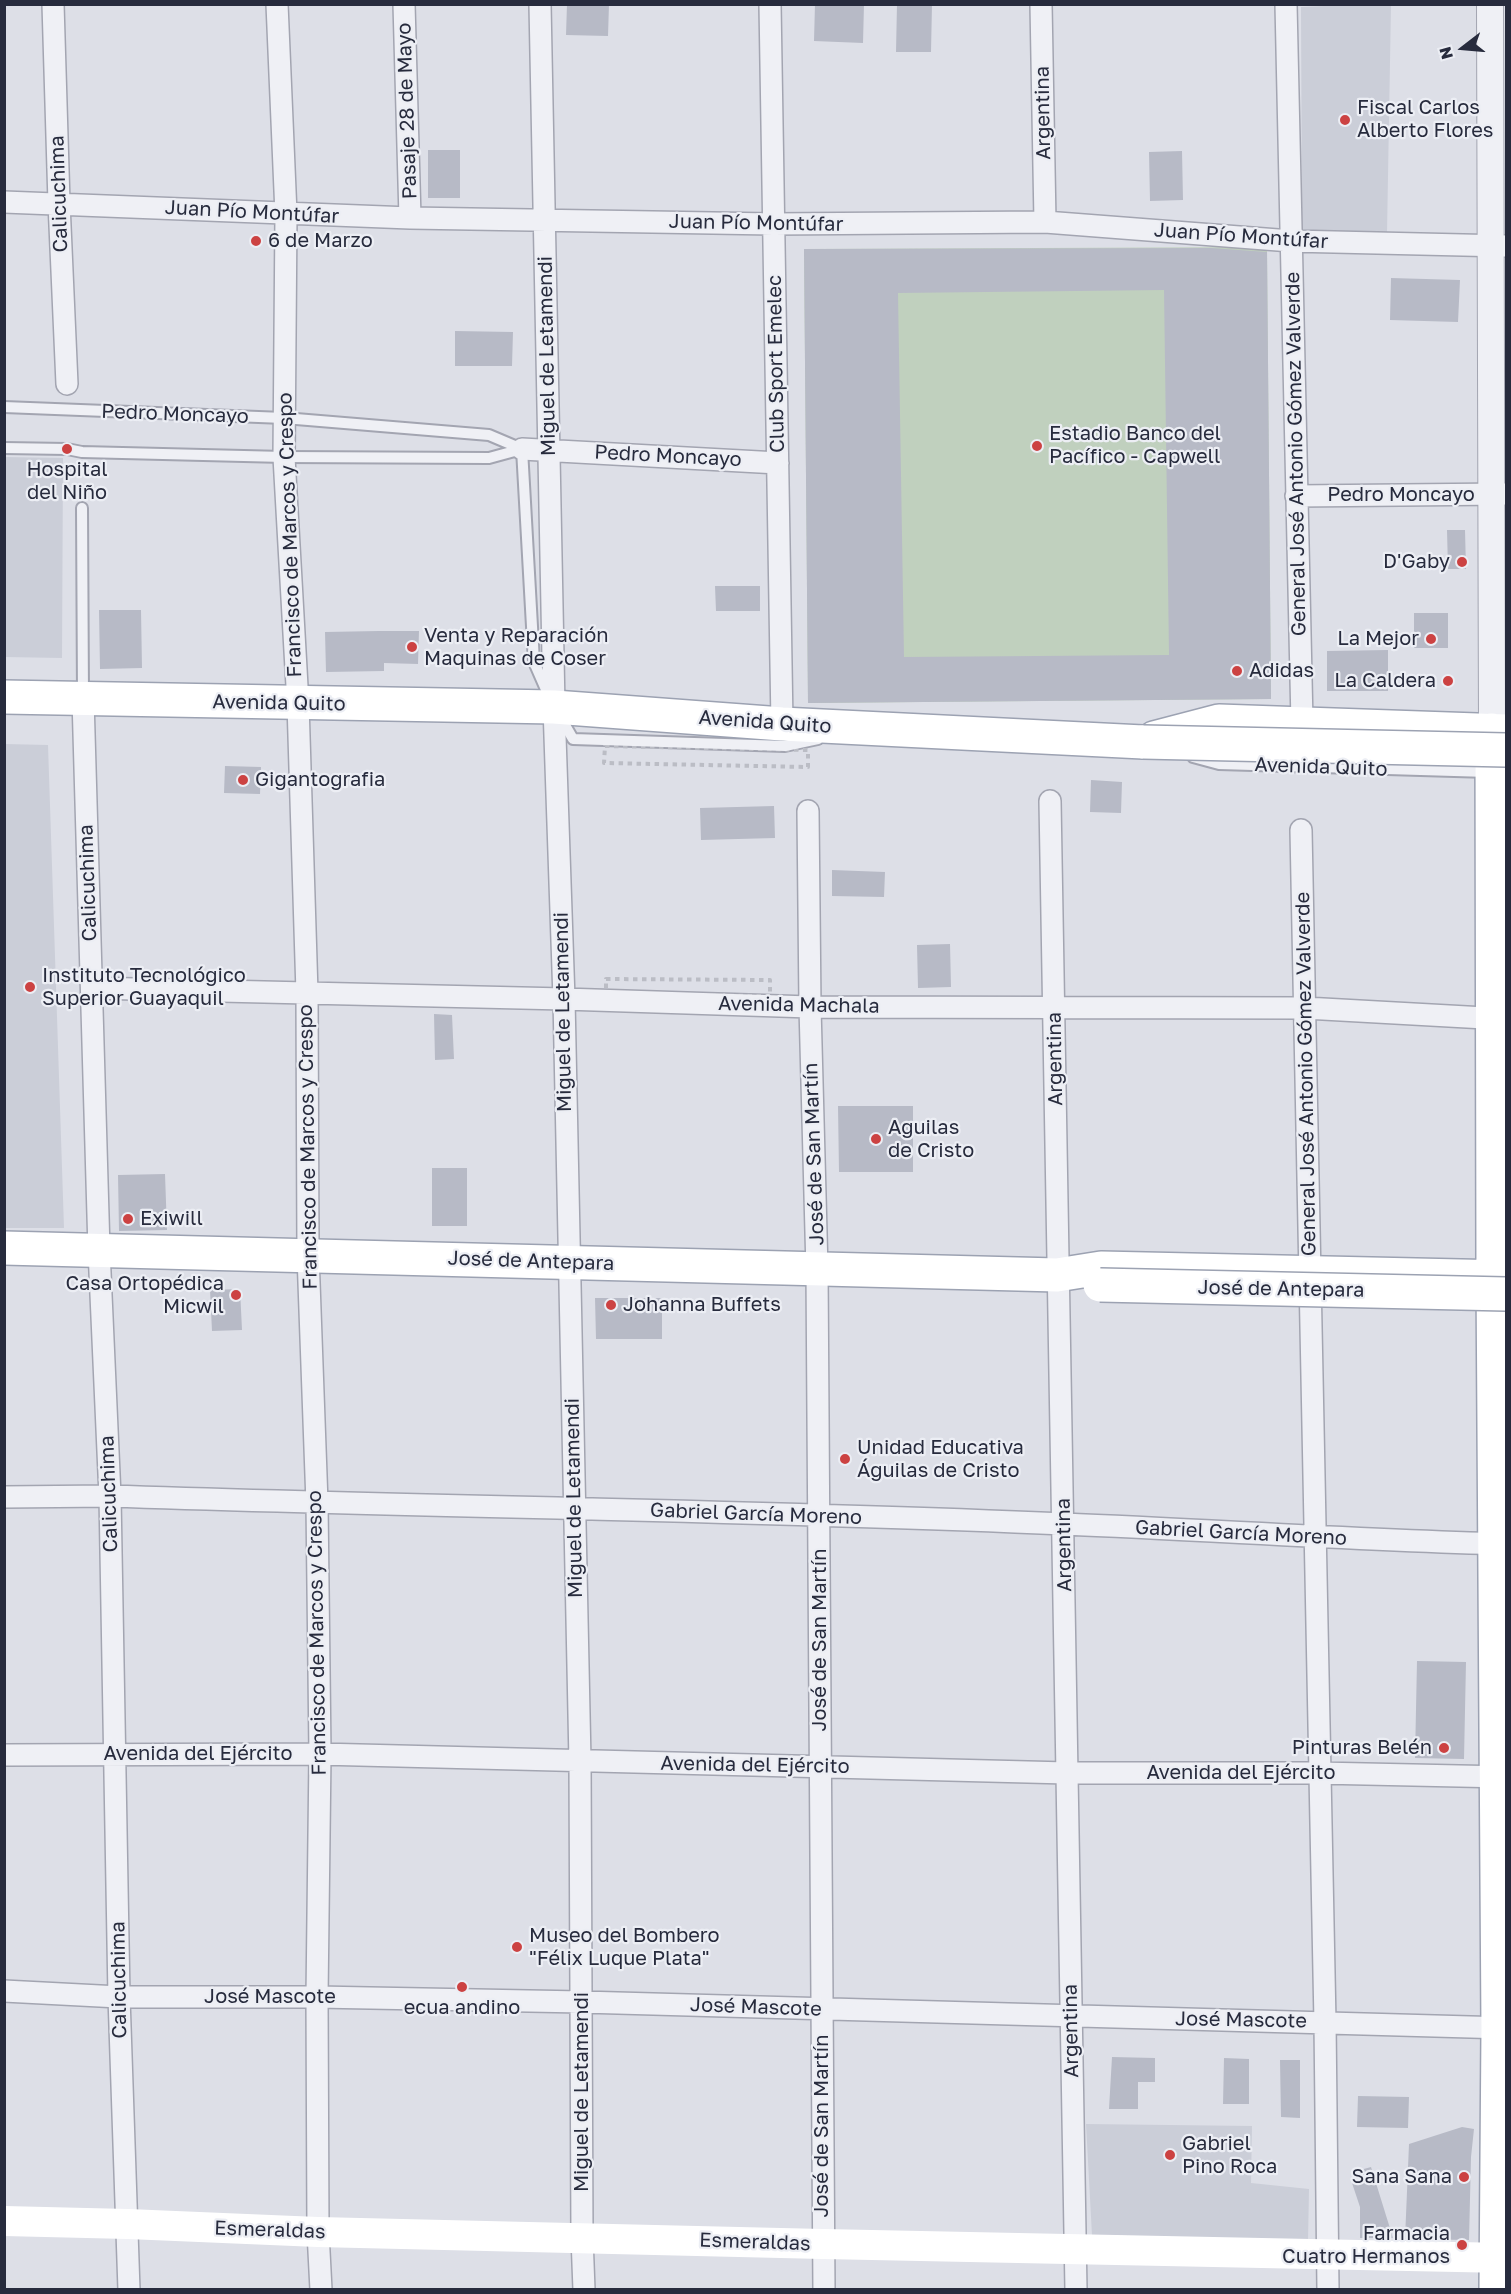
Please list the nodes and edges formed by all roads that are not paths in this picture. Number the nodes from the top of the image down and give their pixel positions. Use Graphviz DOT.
graph roads {
  1 [pos="53,4"];
  2 [pos="277,4"];
  3 [pos="404,4"];
  4 [pos="540,4"];
  5 [pos="770,4"];
  6 [pos="1041,4"];
  7 [pos="1286,4"];
  8 [pos="1493,18"];
  9 [pos="4,202"];
  10 [pos="59,203"];
  11 [pos="286,214"];
  12 [pos="410,218"];
  13 [pos="545,220"];
  14 [pos="1045,222"];
  15 [pos="773,224"];
  16 [pos="1291,241"];
  17 [pos="1498,246"];
  18 [pos="67,384"];
  19 [pos="4,407"];
  20 [pos="284,418"];
  21 [pos="4,448"];
  22 [pos="522,449"];
  23 [pos="548,449"];
  24 [pos="284,458"];
  25 [pos="778,463"];
  26 [pos="1499,494"];
  27 [pos="1296,496"];
  28 [pos="82,508"];
  29 [pos="4,697"];
  30 [pos="83,699"];
  31 [pos="298,704"];
  32 [pos="554,707"];
  33 [pos="1302,723"];
  34 [pos="782,724"];
  35 [pos="869,729"];
  36 [pos="1141,742"];
  37 [pos="1501,751"];
  38 [pos="1050,801"];
  39 [pos="808,811"];
  40 [pos="1301,830"];
  41 [pos="92,988"];
  42 [pos="307,993"];
  43 [pos="564,999"];
  44 [pos="810,1007"];
  45 [pos="1054,1008"];
  46 [pos="1305,1008"];
  47 [pos="1499,1018"];
  48 [pos="4,1248"];
  49 [pos="99,1250"];
  50 [pos="308,1255"];
  51 [pos="568,1263"];
  52 [pos="817,1270"];
  53 [pos="1310,1273"];
  54 [pos="1057,1275"];
  55 [pos="1502,1283"];
  56 [pos="110,1496"];
  57 [pos="4,1497"];
  58 [pos="316,1503"];
  59 [pos="574,1509"];
  60 [pos="819,1516"];
  61 [pos="1064,1524"];
  62 [pos="1315,1537"];
  63 [pos="1501,1544"];
  64 [pos="114,1753"];
  65 [pos="320,1754"];
  66 [pos="4,1755"];
  67 [pos="580,1761"];
  68 [pos="820,1767"];
  69 [pos="1067,1773"];
  70 [pos="1319,1773"];
  71 [pos="1501,1777"];
  72 [pos="4,1991"];
  73 [pos="119,1997"];
  74 [pos="316,1997"];
  75 [pos="582,2002"];
  76 [pos="821,2009"];
  77 [pos="1071,2016"];
  78 [pos="1325,2022"];
  79 [pos="1502,2028"];
  80 [pos="4,2221"];
  81 [pos="128,2234"];
  82 [pos="4,2241"];
  83 [pos="318,2242"];
  84 [pos="582,2247"];
  85 [pos="823,2265"];
  86 [pos="1075,2268"];
  87 [pos="1328,2270"];
  88 [pos="1500,2270"];
  89 [pos="129,2289"];
  90 [pos="321,2289"];
  91 [pos="584,2289"];
  1 -- 10 [label="street, Calicuchima"];
  2 -- 11 [label="street, Francisco de Marcos y Crespo"];
  3 -- 12 [label="street, Pasaje 28 de Mayo"];
  4 -- 13 [label="street, Miguel de Letamendi"];
  5 -- 15 [label="street, Club Sport Emelec"];
  6 -- 14 [label="street, Argentina"];
  7 -- 16 [label="street, General José Antonio Gómez Valverde"];
  8 -- 17 [label="street"];
  9 -- 10 [label="street, Juan Pío Montúfar"];
  10 -- 11 [label="street, Juan Pío Montúfar"];
  10 -- 18 [label="street, Calicuchima"];
  11 -- 12 [label="street, Juan Pío Montúfar"];
  11 -- 20 [label="street, Francisco de Marcos y Crespo"];
  12 -- 13 [label="street, Juan Pío Montúfar"];
  13 -- 15 [label="street, Juan Pío Montúfar"];
  13 -- 23 [label="street, Miguel de Letamendi"];
  14 -- 15 [label="street, Juan Pío Montúfar"];
  14 -- 16 [label="street, Juan Pío Montúfar"];
  15 -- 25 [label="street, Club Sport Emelec"];
  16 -- 17 [label="street, Juan Pío Montúfar"];
  16 -- 27 [label="street, General José Antonio Gómez Valverde"];
  17 -- 26 [label="street"];
  19 -- 20 [label="lane, Pedro Moncayo"];
  20 -- 22 [label="lane, Pedro Moncayo"];
  20 -- 24 [label="street, Francisco de Marcos y Crespo"];
  21 -- 24 [label="lane, Pedro Moncayo"];
  22 -- 23 [label="street, Pedro Moncayo"];
  22 -- 24 [label="lane, Pedro Moncayo"];
  22 -- 32 [label="lane, Miguel de Letamendi"];
  23 -- 25 [label="street, Pedro Moncayo"];
  23 -- 32 [label="street, Miguel de Letamendi"];
  24 -- 31 [label="street, Francisco de Marcos y Crespo"];
  25 -- 34 [label="street, Club Sport Emelec"];
  26 -- 27 [label="street, Pedro Moncayo"];
  26 -- 37 [label="street"];
  27 -- 33 [label="street, General José Antonio Gómez Valverde"];
  28 -- 30 [label="lane"];
  29 -- 30 [label="main road, Avenida Quito"];
  30 -- 31 [label="main road, Avenida Quito"];
  30 -- 41 [label="street, Calicuchima"];
  31 -- 32 [label="main road, Avenida Quito"];
  31 -- 42 [label="street, Francisco de Marcos y Crespo"];
  32 -- 34 [label="main road, Avenida Quito"];
  32 -- 35 [label="lane, Avenida Quito"];
  32 -- 43 [label="street, Miguel de Letamendi"];
  33 -- 36 [label="main road, Avenida Quito"];
  33 -- 37 [label="main road, Avenida Quito"];
  34 -- 35 [label="main road, Avenida Quito"];
  35 -- 36 [label="main road, Avenida Quito"];
  36 -- 37 [label="main road, Avenida Quito, bridge"];
  37 -- 47 [label="main road"];
  38 -- 45 [label="street, Argentina"];
  39 -- 44 [label="street, José de San Martín"];
  40 -- 46 [label="street, General José Antonio Gómez Valverde"];
  41 -- 42 [label="street, Avenida Machala"];
  41 -- 49 [label="street, Calicuchima"];
  42 -- 43 [label="street, Avenida Machala"];
  42 -- 50 [label="street, Francisco de Marcos y Crespo"];
  43 -- 44 [label="street, Avenida Machala"];
  43 -- 51 [label="street, Miguel de Letamendi"];
  44 -- 45 [label="street, Avenida Machala"];
  44 -- 52 [label="street, José de San Martín"];
  45 -- 46 [label="street, Avenida Machala"];
  45 -- 54 [label="street, Argentina"];
  46 -- 47 [label="street, Avenida Machala"];
  46 -- 53 [label="street, General José Antonio Gómez Valverde"];
  47 -- 55 [label="main road"];
  48 -- 49 [label="main road, José de Antepara"];
  49 -- 50 [label="main road, José de Antepara"];
  49 -- 56 [label="street, Calicuchima"];
  50 -- 51 [label="main road, José de Antepara"];
  50 -- 58 [label="street, Francisco de Marcos y Crespo"];
  51 -- 52 [label="main road, José de Antepara"];
  51 -- 59 [label="street, Miguel de Letamendi"];
  52 -- 54 [label="main road, José de Antepara"];
  52 -- 60 [label="street, José de San Martín"];
  53 -- 54 [label="main road, José de Antepara"];
  53 -- 55 [label="main road, José de Antepara"];
  53 -- 62 [label="street, General José Antonio Gómez Valverde"];
  54 -- 55 [label="main road, José de Antepara, bridge"];
  54 -- 61 [label="street, Argentina"];
  55 -- 63 [label="main road"];
  56 -- 57 [label="street, Gabriel García Moreno"];
  56 -- 58 [label="street, Gabriel García Moreno"];
  56 -- 64 [label="street, Calicuchima"];
  58 -- 59 [label="street, Gabriel García Moreno"];
  58 -- 65 [label="street, Francisco de Marcos y Crespo"];
  59 -- 60 [label="street, Gabriel García Moreno"];
  59 -- 67 [label="street, Miguel de Letamendi"];
  60 -- 61 [label="street, Gabriel García Moreno"];
  60 -- 68 [label="street, José de San Martín"];
  61 -- 62 [label="street, Gabriel García Moreno"];
  61 -- 69 [label="street, Argentina"];
  62 -- 63 [label="street, Gabriel García Moreno"];
  62 -- 70 [label="street, General José Antonio Gómez Valverde"];
  63 -- 71 [label="main road"];
  64 -- 65 [label="street, Avenida del Ejército"];
  64 -- 66 [label="street, Avenida del Ejército"];
  64 -- 73 [label="street, Calicuchima"];
  65 -- 67 [label="street, Avenida del Ejército"];
  65 -- 74 [label="street, Francisco de Marcos y Crespo"];
  67 -- 68 [label="street, Avenida del Ejército"];
  67 -- 75 [label="street, Miguel de Letamendi"];
  68 -- 69 [label="street, Avenida del Ejército"];
  68 -- 76 [label="street, José de San Martín"];
  69 -- 70 [label="street, Avenida del Ejército"];
  69 -- 77 [label="street, Argentina"];
  70 -- 71 [label="street, Avenida del Ejército"];
  70 -- 78 [label="street, General José Antonio Gómez Valverde"];
  71 -- 79 [label="main road"];
  72 -- 73 [label="street, José Mascote"];
  73 -- 74 [label="street, José Mascote"];
  73 -- 81 [label="street, Calicuchima"];
  74 -- 75 [label="street, José Mascote"];
  74 -- 83 [label="street, Francisco de Marcos y Crespo"];
  75 -- 76 [label="street, José Mascote"];
  75 -- 84 [label="street, Miguel de Letamendi"];
  76 -- 77 [label="street, José Mascote"];
  76 -- 85 [label="street, José de San Martín"];
  77 -- 78 [label="street, José Mascote"];
  77 -- 86 [label="street, Argentina"];
  78 -- 79 [label="street, José Mascote"];
  78 -- 87 [label="street, General José Antonio Gómez Valverde"];
  79 -- 88 [label="main road"];
  80 -- 81 [label="main road, Esmeraldas"];
  81 -- 82 [label="main road, Esmeraldas"];
  81 -- 83 [label="main road, Esmeraldas"];
  81 -- 89 [label="street, Calicuchima"];
  83 -- 84 [label="main road, Esmeraldas"];
  83 -- 90 [label="street, Francisco de Marcos y Crespo"];
  84 -- 85 [label="main road, Esmeraldas"];
  84 -- 91 [label="street, Miguel de Letamendi"];
  85 -- 86 [label="main road, Esmeraldas"];
  86 -- 87 [label="main road, Esmeraldas"];
  87 -- 88 [label="main road, Esmeraldas"];
}
